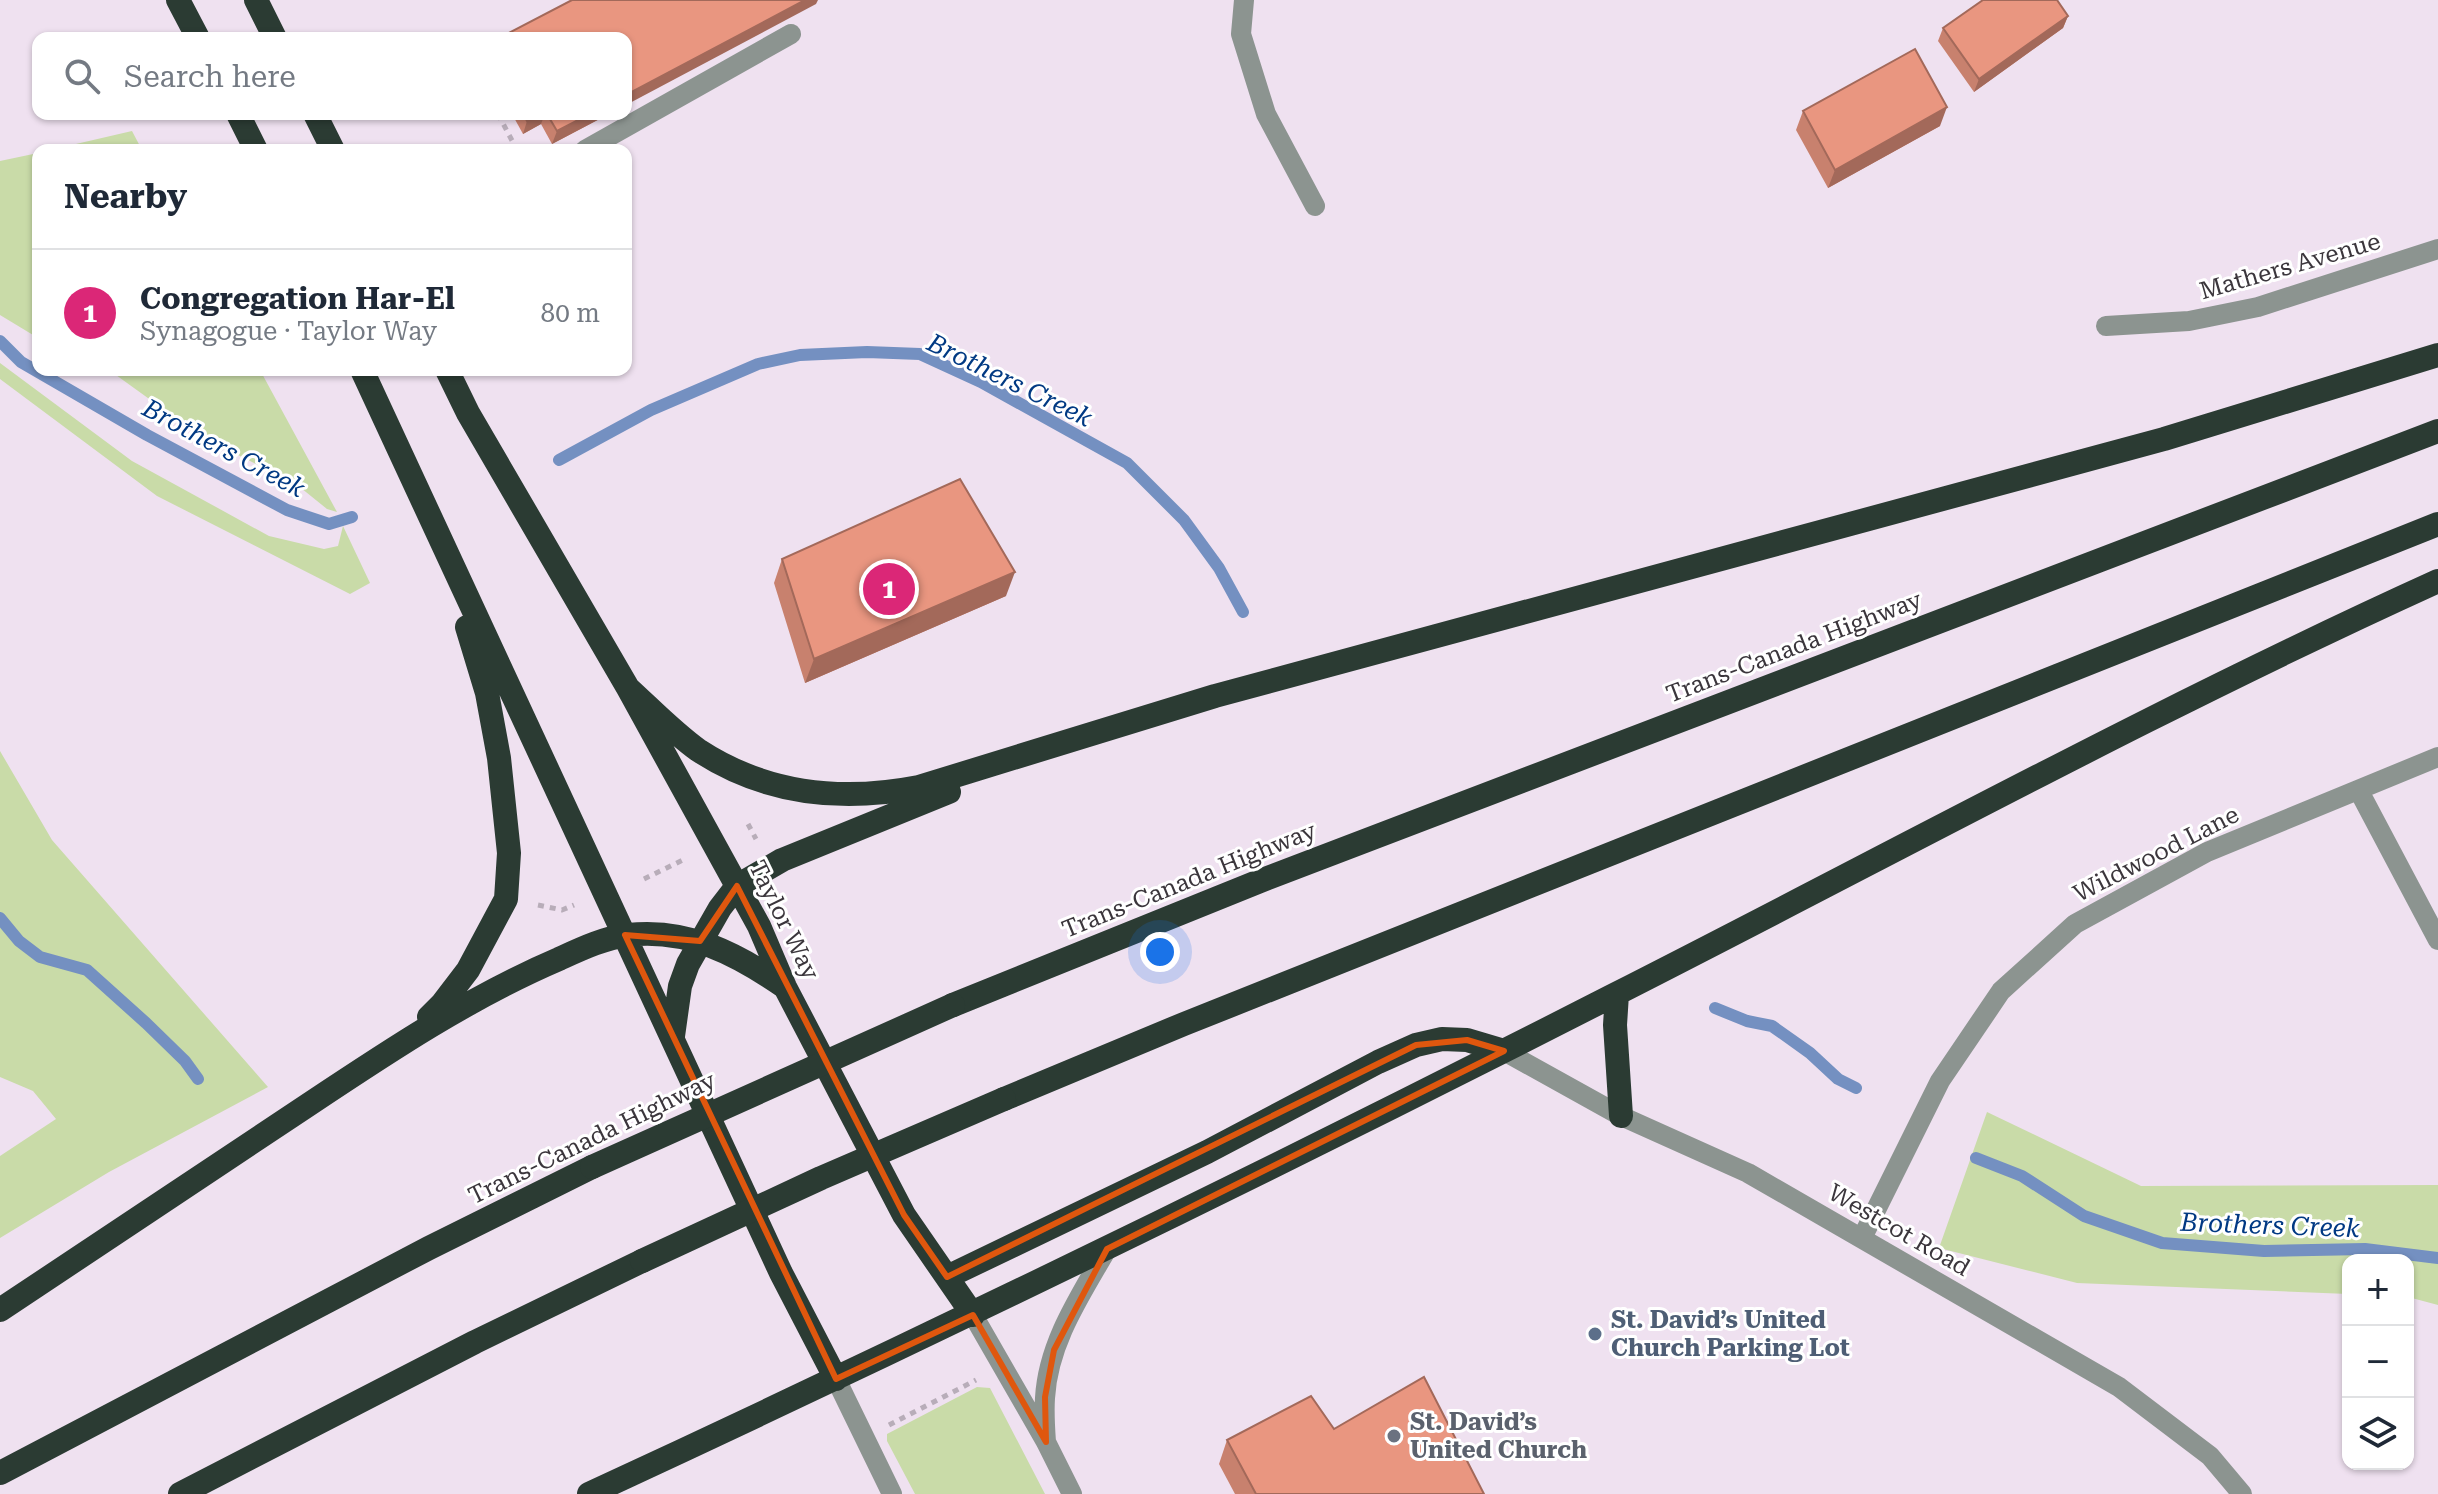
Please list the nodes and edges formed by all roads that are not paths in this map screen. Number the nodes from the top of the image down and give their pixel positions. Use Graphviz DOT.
graph roads {
  1 [pos="178,0"];
  2 [pos="256,0"];
  3 [pos="1244,0"];
  4 [pos="195,32"];
  5 [pos="272,32"];
  6 [pos="791,34"];
  7 [pos="241,120"];
  8 [pos="318,120"];
  9 [pos="253,144"];
  10 [pos="330,144"];
  11 [pos="596,144"];
  12 [pos="1315,206"];
  13 [pos="2438,249"];
  14 [pos="2106,326"];
  15 [pos="2438,355"];
  16 [pos="365,376"];
  17 [pos="450,376"];
  18 [pos="2438,431"];
  19 [pos="2438,524"];
  20 [pos="441,544"];
  21 [pos="2438,581"];
  22 [pos="628,688"];
  23 [pos="1085,736"];
  24 [pos="2438,757"];
  25 [pos="2359,791"];
  26 [pos="737,886"];
  27 [pos="625,935"];
  28 [pos="2438,940"];
  29 [pos="700,941"];
  30 [pos="785,987"];
  31 [pos="1617,994"];
  32 [pos="673,1039"];
  33 [pos="403,1042"];
  34 [pos="1504,1051"];
  35 [pos="1621,1116"];
  36 [pos="1862,1238"];
  37 [pos="1107,1249"];
  38 [pos="947,1277"];
  39 [pos="0,1310"];
  40 [pos="973,1315"];
  41 [pos="836,1379"];
  42 [pos="1046,1442"];
  43 [pos="0,1473"];
  44 [pos="180,1494"];
  45 [pos="589,1494"];
  46 [pos="892,1494"];
  47 [pos="1072,1494"];
  48 [pos="2242,1494"];
  1 -- 4 [label="highway"];
  2 -- 5 [label="highway"];
  3 -- 12 [label="street"];
  6 -- 11 [label="street"];
  7 -- 9 [label="highway"];
  8 -- 10 [label="highway"];
  13 -- 14 [label="street, Mathers Avenue"];
  15 -- 23 [label="highway"];
  16 -- 20 [label="highway"];
  17 -- 22 [label="highway, Taylor Way"];
  18 -- 43 [label="highway, Trans-Canada Highway, bridge"];
  19 -- 44 [label="highway, bridge"];
  20 -- 27 [label="highway"];
  20 -- 33 [label="highway"];
  21 -- 31 [label="highway"];
  22 -- 23 [label="highway"];
  22 -- 26 [label="highway, Taylor Way"];
  23 -- 26 [label="highway"];
  24 -- 25 [label="street, Wildwood Lane"];
  25 -- 28 [label="street"];
  25 -- 36 [label="street, Wildwood Lane"];
  26 -- 29 [label="highway"];
  26 -- 30 [label="highway, Taylor Way"];
  27 -- 29 [label="highway"];
  27 -- 32 [label="highway"];
  27 -- 33 [label="highway"];
  29 -- 30 [label="highway"];
  29 -- 32 [label="highway"];
  30 -- 38 [label="highway, Taylor Way"];
  31 -- 34 [label="highway"];
  31 -- 35 [label="highway"];
  32 -- 41 [label="highway"];
  33 -- 39 [label="highway"];
  34 -- 35 [label="street, Westcot Road"];
  34 -- 37 [label="highway"];
  34 -- 38 [label="highway"];
  35 -- 36 [label="street, Westcot Road"];
  36 -- 48 [label="street, Westcot Road"];
  37 -- 40 [label="highway"];
  37 -- 42 [label="street"];
  38 -- 40 [label="highway, Taylor Way"];
  40 -- 41 [label="highway"];
  40 -- 42 [label="street, Taylor Way"];
  41 -- 45 [label="highway"];
  41 -- 46 [label="street"];
  42 -- 47 [label="street, Taylor Way"];
}
